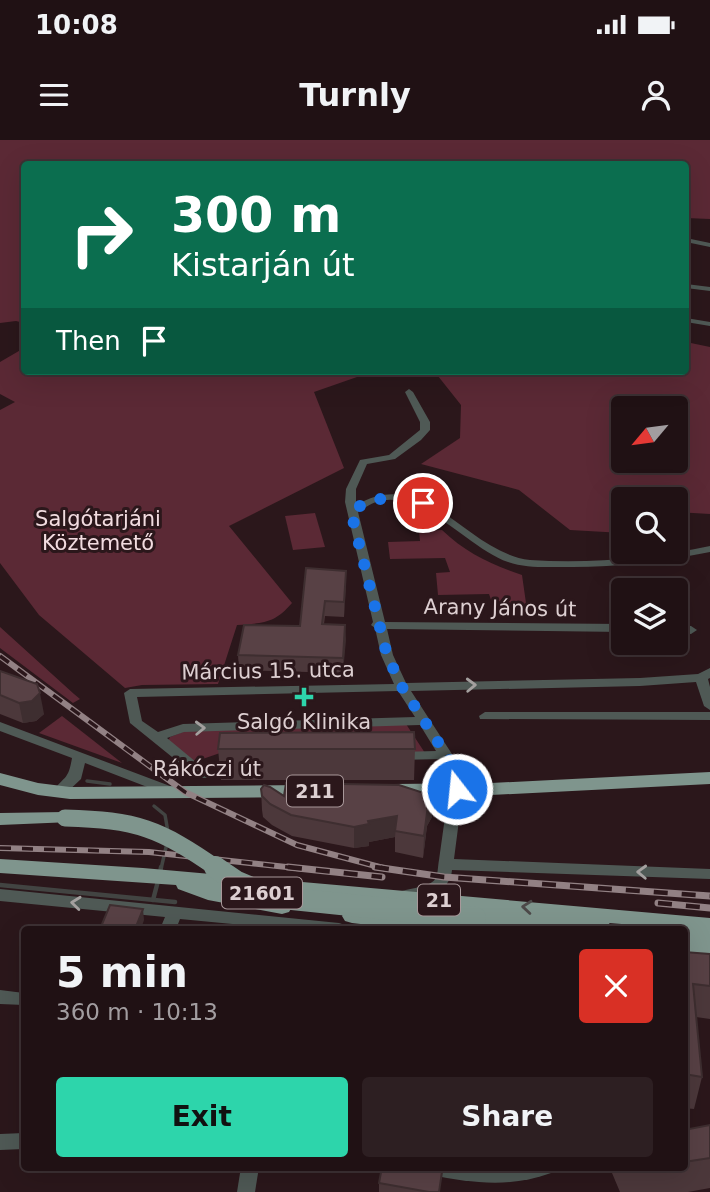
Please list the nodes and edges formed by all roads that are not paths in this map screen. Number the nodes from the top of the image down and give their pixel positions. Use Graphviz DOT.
graph roads {
  1 [pos="689,241"];
  2 [pos="710,245"];
  3 [pos="689,286"];
  4 [pos="710,289"];
  5 [pos="689,320"];
  6 [pos="710,324"];
  7 [pos="409,392"];
  8 [pos="350,496"];
  9 [pos="377,499"];
  10 [pos="351,512"];
  11 [pos="710,549"];
  12 [pos="377,625"];
  13 [pos="611,628"];
  14 [pos="688,630"];
  15 [pos="691,630"];
  16 [pos="705,675"];
  17 [pos="402,687"];
  18 [pos="710,706"];
  19 [pos="485,716"];
  20 [pos="710,716"];
  21 [pos="424,721"];
  22 [pos="0,726"];
  23 [pos="157,737"];
  24 [pos="79,755"];
  25 [pos="447,755"];
  26 [pos="378,756"];
  27 [pos="203,775"];
  28 [pos="710,778"];
  29 [pos="0,779"];
  30 [pos="429,789"];
  31 [pos="457,789"];
  32 [pos="377,790"];
  33 [pos="322,791"];
  34 [pos="59,792"];
  35 [pos="173,792"];
  36 [pos="454,809"];
  37 [pos="0,819"];
  38 [pos="444,864"];
  39 [pos="0,866"];
  40 [pos="710,874"];
  41 [pos="173,879"];
  42 [pos="0,895"];
  43 [pos="397,896"];
  44 [pos="174,914"];
  45 [pos="599,921"];
  46 [pos="470,924"];
  47 [pos="710,925"];
  48 [pos="169,926"];
  49 [pos="306,926"];
  50 [pos="423,926"];
  51 [pos="688,936"];
  52 [pos="710,939"];
  53 [pos="688,949"];
  54 [pos="710,950"];
  55 [pos="0,997"];
  56 [pos="21,999"];
  57 [pos="21,1141"];
  58 [pos="0,1142"];
  59 [pos="249,1171"];
  60 [pos="454,1171"];
  61 [pos="528,1171"];
  62 [pos="246,1192"];
  1 -- 2 [label="street"];
  3 -- 4 [label="street"];
  5 -- 6 [label="street"];
  7 -- 8 [label="street"];
  8 -- 9 [label="street"];
  8 -- 10 [label="street"];
  9 -- 10 [label="street"];
  9 -- 11 [label="street"];
  10 -- 12 [label="street"];
  12 -- 13 [label="street, Arany János út"];
  12 -- 17 [label="street"];
  14 -- 15 [label="street"];
  17 -- 16 [label="street, Március 15. utca, one-way"];
  16 -- 18 [label="street, Március 15. utca"];
  17 -- 21 [label="street"];
  17 -- 23 [label="street, Március 15. utca"];
  19 -- 20 [label="street"];
  23 -- 21 [label="street, one-way"];
  21 -- 25 [label="street"];
  22 -- 24 [label="street"];
  23 -- 27 [label="street"];
  24 -- 34 [label="street"];
  24 -- 35 [label="street"];
  25 -- 26 [label="street"];
  25 -- 31 [label="street"];
  28 -- 31 [label="main road"];
  29 -- 34 [label="main road, Rákóczi út / 211"];
  30 -- 31 [label="main road"];
  30 -- 32 [label="main road"];
  30 -- 36 [label="street"];
  31 -- 36 [label="street"];
  33 -- 35 [label="main road, Rákóczi út / 211"];
  34 -- 35 [label="main road, Rákóczi út / 211"];
  36 -- 38 [label="street"];
  37 -- 46 [label="main road, 21601, bridge"];
  40 -- 38 [label="street, one-way"];
  38 -- 43 [label="street"];
  39 -- 41 [label="main road, 21"];
  41 -- 43 [label="main road, 21"];
  41 -- 50 [label="main road, 21"];
  44 -- 42 [label="street, one-way"];
  45 -- 43 [label="main road, 21, one-way"];
  44 -- 48 [label="street"];
  44 -- 49 [label="street"];
  45 -- 46 [label="main road, 21601"];
  45 -- 47 [label="main road, 21"];
  51 -- 52 [label="main road"];
  53 -- 54 [label="main road"];
  55 -- 56 [label="street"];
  57 -- 58 [label="street"];
  59 -- 62 [label="street"];
  60 -- 61 [label="street"];
}
